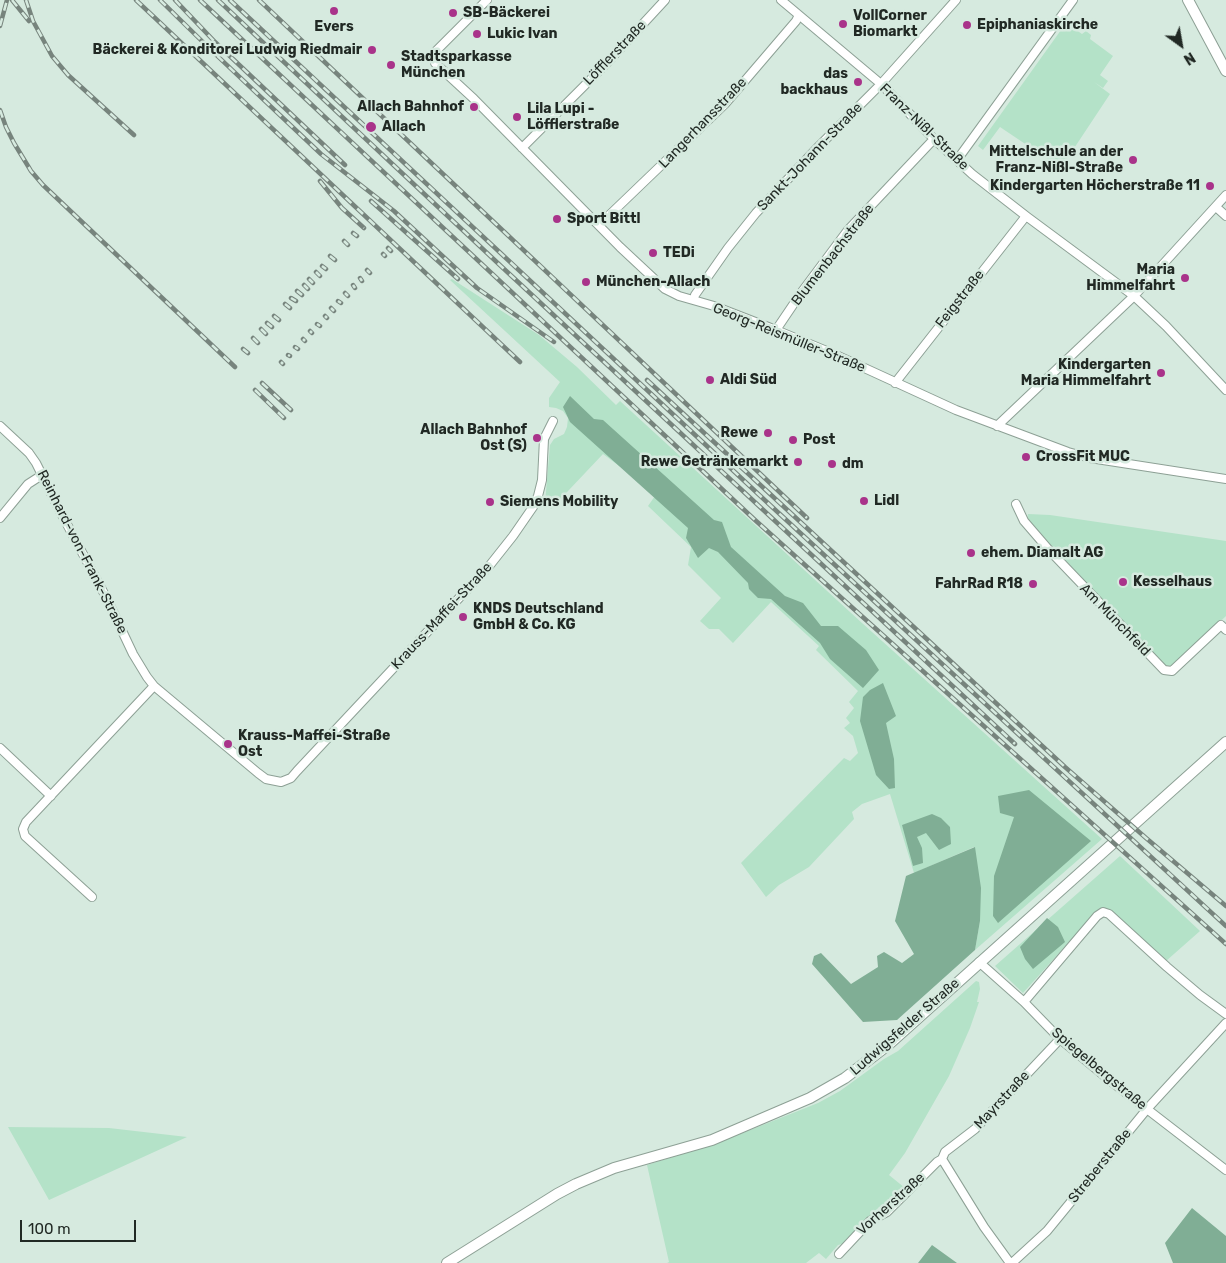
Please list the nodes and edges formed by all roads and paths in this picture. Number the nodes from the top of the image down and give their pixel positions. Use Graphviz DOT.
graph roads {
  1 [pos="487,0"];
  2 [pos="665,0"];
  3 [pos="781,0"];
  4 [pos="1073,0"];
  5 [pos="1188,0"];
  6 [pos="954,1"];
  7 [pos="799,15"];
  8 [pos="1226,71"];
  9 [pos="881,84"];
  10 [pos="934,138"];
  11 [pos="522,148"];
  12 [pos="957,160"];
  13 [pos="1226,194"];
  14 [pos="1216,207"];
  15 [pos="1026,216"];
  16 [pos="1226,216"];
  17 [pos="599,225"];
  18 [pos="1134,296"];
  19 [pos="694,300"];
  20 [pos="776,330"];
  21 [pos="895,383"];
  22 [pos="1226,390"];
  23 [pos="553,421"];
  24 [pos="0,426"];
  25 [pos="997,426"];
  26 [pos="42,475"];
  27 [pos="1226,479"];
  28 [pos="1016,504"];
  29 [pos="0,518"];
  30 [pos="1224,625"];
  31 [pos="154,686"];
  32 [pos="1226,742"];
  33 [pos="0,748"];
  34 [pos="281,782"];
  35 [pos="50,796"];
  36 [pos="92,897"];
  37 [pos="979,962"];
  38 [pos="1024,1002"];
  39 [pos="1226,1014"];
  40 [pos="1226,1022"];
  41 [pos="1060,1039"];
  42 [pos="1147,1109"];
  43 [pos="942,1159"];
  44 [pos="1226,1170"];
  45 [pos="839,1254"];
  46 [pos="447,1263"];
  47 [pos="1011,1263"];
  1 -- 11 [label="street, Georg-Reismüller-Straße"];
  2 -- 11 [label="street, Löfflerstraße"];
  3 -- 7 [label="street, Franz-Nißl-Straße"];
  4 -- 12 [label="street"];
  5 -- 8 [label="street"];
  6 -- 9 [label="street, Sankt-Johann-Straße"];
  7 -- 9 [label="street, Franz-Nißl-Straße"];
  7 -- 17 [label="street, Langerhansstraße"];
  9 -- 10 [label="street, Franz-Nißl-Straße"];
  9 -- 19 [label="street, Sankt-Johann-Straße"];
  10 -- 12 [label="street, Franz-Nißl-Straße"];
  10 -- 20 [label="street, Blumenbachstraße"];
  11 -- 17 [label="street, Georg-Reismüller-Straße"];
  12 -- 15 [label="street, Franz-Nißl-Straße"];
  13 -- 14 [label="street"];
  14 -- 16 [label="street"];
  14 -- 18 [label="street"];
  15 -- 18 [label="street, Franz-Nißl-Straße"];
  15 -- 21 [label="street, Feigstraße"];
  17 -- 19 [label="street, Georg-Reismüller-Straße"];
  18 -- 22 [label="street, Franz-Nißl-Straße"];
  18 -- 25 [label="street"];
  19 -- 20 [label="street, Georg-Reismüller-Straße"];
  20 -- 21 [label="street, Georg-Reismüller-Straße"];
  21 -- 25 [label="street, Georg-Reismüller-Straße"];
  23 -- 34 [label="street, Krauss-Maffei-Straße"];
  24 -- 26 [label="street, Reinhard-von-Frank-Straße"];
  25 -- 27 [label="street, Georg-Reismüller-Straße"];
  26 -- 29 [label="street"];
  26 -- 31 [label="street, Reinhard-von-Frank-Straße"];
  28 -- 30 [label="street, Am Münchfeld"];
  31 -- 34 [label="street, Reinhard-von-Frank-Straße"];
  31 -- 35 [label="street"];
  32 -- 37 [label="street, Ludwigsfelder Straße"];
  33 -- 35 [label="street"];
  35 -- 36 [label="street"];
  37 -- 38 [label="street, Spiegelbergstraße"];
  37 -- 46 [label="street, Ludwigsfelder Straße"];
  38 -- 39 [label="street"];
  38 -- 41 [label="street, Spiegelbergstraße"];
  40 -- 42 [label="street, Streberstraße"];
  41 -- 42 [label="street, Spiegelbergstraße"];
  41 -- 43 [label="street, Mayrstraße"];
  42 -- 44 [label="street, Spiegelbergstraße"];
  42 -- 47 [label="street, Streberstraße"];
  43 -- 45 [label="street, Vorherstraße"];
  43 -- 47 [label="street"];
}
